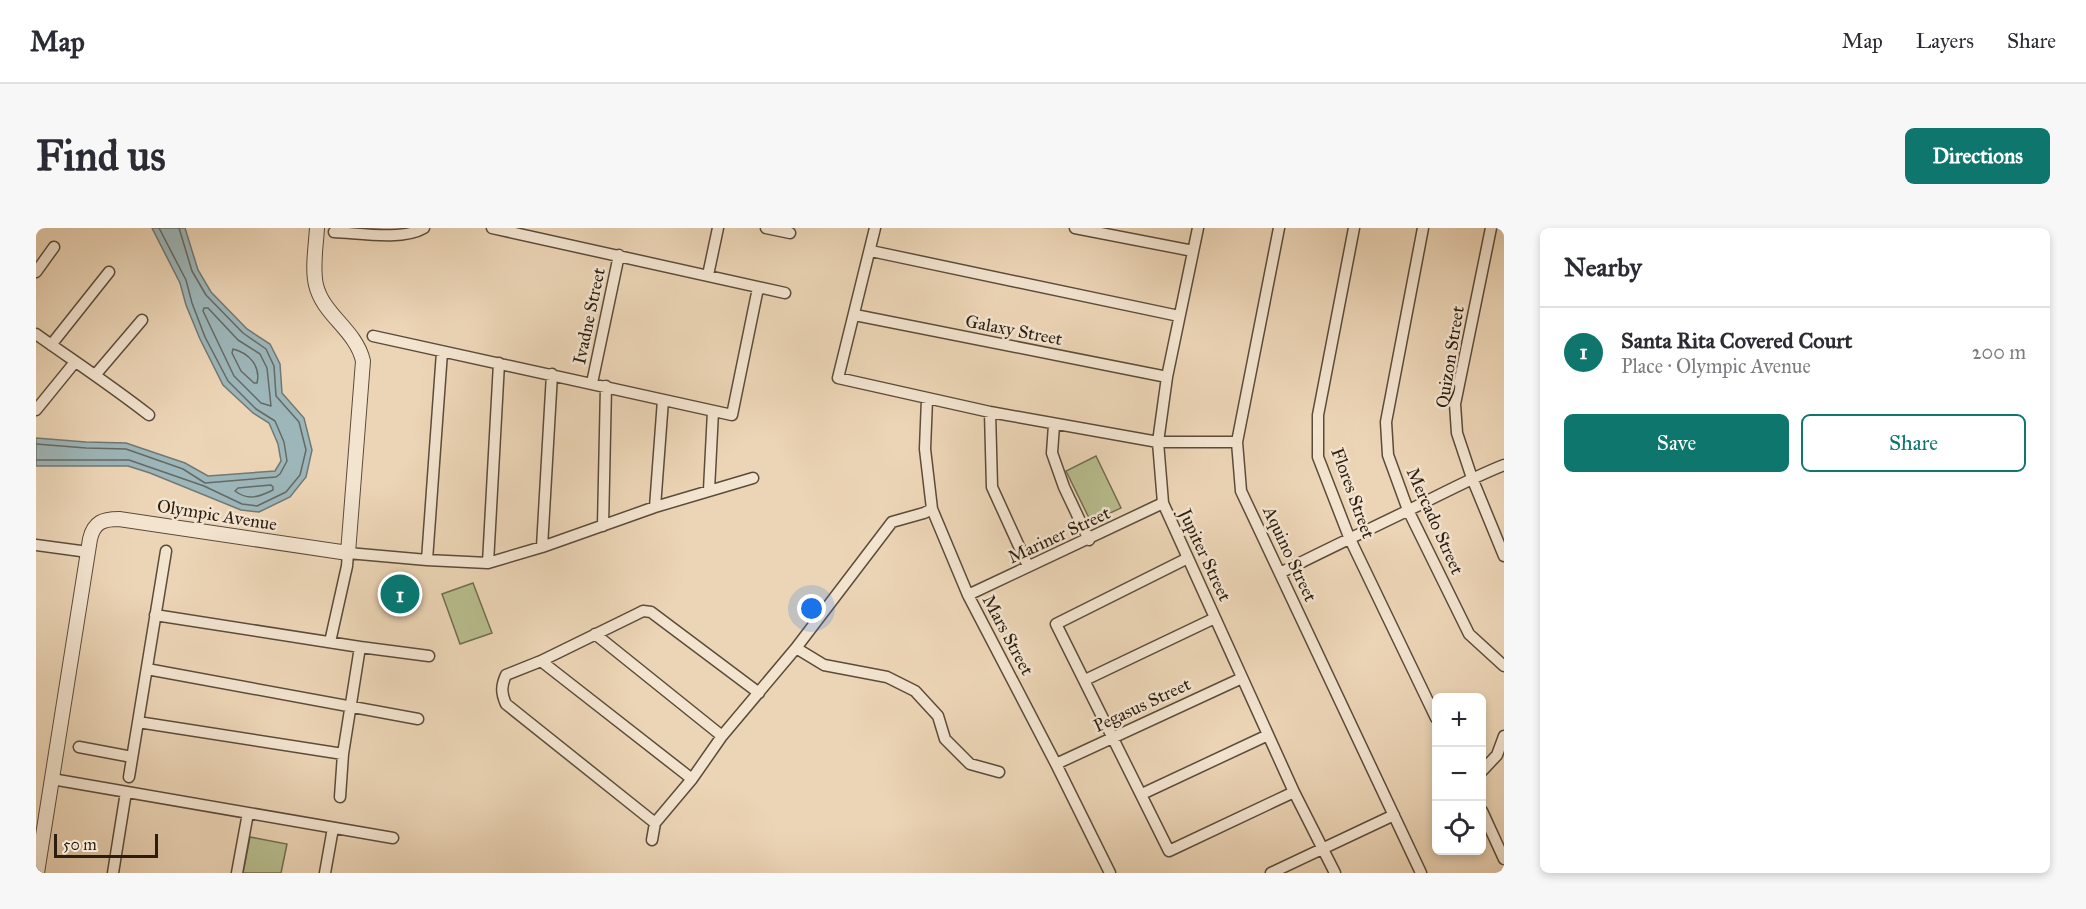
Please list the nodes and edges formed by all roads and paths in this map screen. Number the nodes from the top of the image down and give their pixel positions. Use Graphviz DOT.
graph roads {
  1 [pos="317,228"];
  2 [pos="424,228"];
  3 [pos="492,228"];
  4 [pos="718,228"];
  5 [pos="766,228"];
  6 [pos="875,228"];
  7 [pos="1075,228"];
  8 [pos="1198,228"];
  9 [pos="1279,228"];
  10 [pos="1354,228"];
  11 [pos="1423,228"];
  12 [pos="1491,228"];
  13 [pos="334,232"];
  14 [pos="790,233"];
  15 [pos="54,247"];
  16 [pos="871,251"];
  17 [pos="1193,251"];
  18 [pos="619,255"];
  19 [pos="36,272"];
  20 [pos="108,272"];
  21 [pos="708,275"];
  22 [pos="758,288"];
  23 [pos="785,293"];
  24 [pos="855,315"];
  25 [pos="1179,316"];
  26 [pos="142,320"];
  27 [pos="36,334"];
  28 [pos="373,336"];
  29 [pos="51,345"];
  30 [pos="442,352"];
  31 [pos="75,362"];
  32 [pos="499,363"];
  33 [pos="96,374"];
  34 [pos="552,374"];
  35 [pos="1167,377"];
  36 [pos="592,383"];
  37 [pos="606,386"];
  38 [pos="927,399"];
  39 [pos="663,400"];
  40 [pos="36,410"];
  41 [pos="713,411"];
  42 [pos="990,412"];
  43 [pos="149,415"];
  44 [pos="1054,425"];
  45 [pos="1158,442"];
  46 [pos="1237,442"];
  47 [pos="1504,465"];
  48 [pos="753,478"];
  49 [pos="1472,478"];
  50 [pos="709,490"];
  51 [pos="1163,503"];
  52 [pos="655,507"];
  53 [pos="932,509"];
  54 [pos="1408,510"];
  55 [pos="603,526"];
  56 [pos="1349,537"];
  57 [pos="1089,540"];
  58 [pos="36,545"];
  59 [pos="542,547"];
  60 [pos="166,551"];
  61 [pos="88,552"];
  62 [pos="348,553"];
  63 [pos="1504,556"];
  64 [pos="1188,558"];
  65 [pos="427,560"];
  66 [pos="488,562"];
  67 [pos="1028,567"];
  68 [pos="1280,573"];
  69 [pos="968,595"];
  70 [pos="155,615"];
  71 [pos="1215,618"];
  72 [pos="595,634"];
  73 [pos="330,642"];
  74 [pos="360,647"];
  75 [pos="796,648"];
  76 [pos="429,656"];
  77 [pos="541,661"];
  78 [pos="1504,666"];
  79 [pos="147,669"];
  80 [pos="1242,678"];
  81 [pos="1085,680"];
  82 [pos="759,693"];
  83 [pos="351,706"];
  84 [pos="1432,708"];
  85 [pos="418,719"];
  86 [pos="138,722"];
  87 [pos="1268,735"];
  88 [pos="722,736"];
  89 [pos="1504,736"];
  90 [pos="1113,737"];
  91 [pos="79,747"];
  92 [pos="343,754"];
  93 [pos="132,757"];
  94 [pos="1056,764"];
  95 [pos="1486,767"];
  96 [pos="999,772"];
  97 [pos="129,777"];
  98 [pos="52,779"];
  99 [pos="692,779"];
  100 [pos="126,792"];
  101 [pos="1294,792"];
  102 [pos="1142,794"];
  103 [pos="340,797"];
  104 [pos="248,813"];
  105 [pos="1394,815"];
  106 [pos="1486,817"];
  107 [pos="655,823"];
  108 [pos="333,828"];
  109 [pos="1499,835"];
  110 [pos="393,838"];
  111 [pos="652,840"];
  112 [pos="1323,848"];
  113 [pos="1504,859"];
  114 [pos="36,873"];
  115 [pos="113,873"];
  116 [pos="237,873"];
  117 [pos="325,873"];
  118 [pos="1110,873"];
  119 [pos="1271,873"];
  120 [pos="1335,873"];
  121 [pos="1421,873"];
  1 -- 62 [label="street"];
  2 -- 13 [label="street"];
  3 -- 18 [label="street"];
  4 -- 21 [label="street"];
  5 -- 14 [label="street"];
  6 -- 16 [label="street"];
  7 -- 17 [label="street"];
  8 -- 17 [label="street, Jupiter Street"];
  9 -- 46 [label="street, Aquino Street"];
  10 -- 56 [label="street, Flores Street"];
  11 -- 54 [label="street, Mercado Street"];
  12 -- 49 [label="street, Quizon Street"];
  15 -- 19 [label="street"];
  16 -- 24 [label="street"];
  16 -- 25 [label="street"];
  17 -- 25 [label="street, Jupiter Street"];
  18 -- 21 [label="street"];
  18 -- 36 [label="street, Ivadne Street"];
  20 -- 29 [label="street"];
  21 -- 22 [label="street"];
  22 -- 23 [label="street"];
  22 -- 41 [label="street"];
  24 -- 35 [label="street, Galaxy Street"];
  24 -- 38 [label="street"];
  25 -- 35 [label="street, Jupiter Street"];
  26 -- 33 [label="street"];
  27 -- 29 [label="street"];
  28 -- 30 [label="street"];
  29 -- 31 [label="street"];
  30 -- 32 [label="street"];
  30 -- 65 [label="street"];
  31 -- 33 [label="street"];
  31 -- 40 [label="street"];
  32 -- 34 [label="street"];
  32 -- 66 [label="street"];
  33 -- 43 [label="street"];
  34 -- 36 [label="street"];
  34 -- 59 [label="street"];
  35 -- 45 [label="street, Jupiter Street"];
  36 -- 37 [label="street"];
  37 -- 39 [label="street"];
  37 -- 55 [label="street"];
  38 -- 42 [label="street"];
  38 -- 53 [label="street, Mars Street"];
  39 -- 41 [label="street"];
  39 -- 52 [label="street"];
  41 -- 50 [label="street"];
  42 -- 44 [label="street"];
  42 -- 67 [label="street"];
  44 -- 45 [label="street"];
  44 -- 57 [label="street"];
  45 -- 46 [label="street"];
  45 -- 51 [label="street, Jupiter Street"];
  46 -- 68 [label="street, Aquino Street"];
  47 -- 49 [label="street"];
  48 -- 50 [label="street"];
  49 -- 54 [label="street"];
  49 -- 63 [label="street, Quizon Street"];
  50 -- 52 [label="street"];
  51 -- 57 [label="street, Mariner Street"];
  51 -- 64 [label="street, Jupiter Street"];
  52 -- 55 [label="street"];
  53 -- 69 [label="street, Mars Street"];
  53 -- 75 [label="street"];
  54 -- 56 [label="street"];
  54 -- 78 [label="street, Mercado Street"];
  55 -- 59 [label="street"];
  56 -- 68 [label="street"];
  56 -- 84 [label="street, Flores Street"];
  57 -- 67 [label="street, Mariner Street"];
  58 -- 61 [label="street"];
  59 -- 66 [label="street"];
  60 -- 70 [label="street"];
  61 -- 62 [label="street, Olympic Avenue"];
  61 -- 98 [label="street, Olympic Avenue"];
  62 -- 65 [label="street"];
  62 -- 73 [label="street"];
  64 -- 71 [label="street, Jupiter Street"];
  64 -- 81 [label="street"];
  65 -- 66 [label="street"];
  67 -- 69 [label="street, Mariner Street"];
  68 -- 105 [label="street, Aquino Street"];
  69 -- 94 [label="street, Mars Street"];
  70 -- 73 [label="street"];
  70 -- 79 [label="street"];
  71 -- 80 [label="street, Jupiter Street"];
  71 -- 81 [label="street"];
  72 -- 77 [label="street"];
  72 -- 82 [label="street"];
  72 -- 88 [label="street"];
  73 -- 74 [label="street"];
  74 -- 76 [label="street"];
  74 -- 83 [label="street"];
  75 -- 82 [label="street"];
  75 -- 96 [label="street"];
  77 -- 99 [label="street"];
  77 -- 107 [label="street"];
  79 -- 83 [label="street"];
  79 -- 86 [label="street"];
  80 -- 87 [label="street, Jupiter Street"];
  80 -- 90 [label="street, Pegasus Street"];
  81 -- 90 [label="street"];
  82 -- 88 [label="street"];
  83 -- 85 [label="street"];
  83 -- 92 [label="street"];
  86 -- 92 [label="street"];
  86 -- 93 [label="street"];
  87 -- 101 [label="street, Jupiter Street"];
  87 -- 102 [label="street"];
  88 -- 99 [label="street"];
  89 -- 95 [label="street"];
  90 -- 94 [label="street, Pegasus Street"];
  90 -- 102 [label="street"];
  91 -- 93 [label="street"];
  92 -- 103 [label="street"];
  93 -- 97 [label="street"];
  94 -- 118 [label="street, Mars Street"];
  98 -- 100 [label="street"];
  98 -- 114 [label="street, Olympic Avenue"];
  99 -- 107 [label="street"];
  100 -- 104 [label="street"];
  100 -- 115 [label="street"];
  101 -- 102 [label="street"];
  101 -- 112 [label="street, Jupiter Street"];
  104 -- 108 [label="street"];
  104 -- 116 [label="street"];
  105 -- 112 [label="street"];
  105 -- 121 [label="street, Aquino Street"];
  106 -- 109 [label="street"];
  107 -- 111 [label="street"];
  108 -- 110 [label="street"];
  108 -- 117 [label="street"];
  109 -- 113 [label="street"];
  112 -- 119 [label="street"];
  112 -- 120 [label="street, Jupiter Street"];
}
